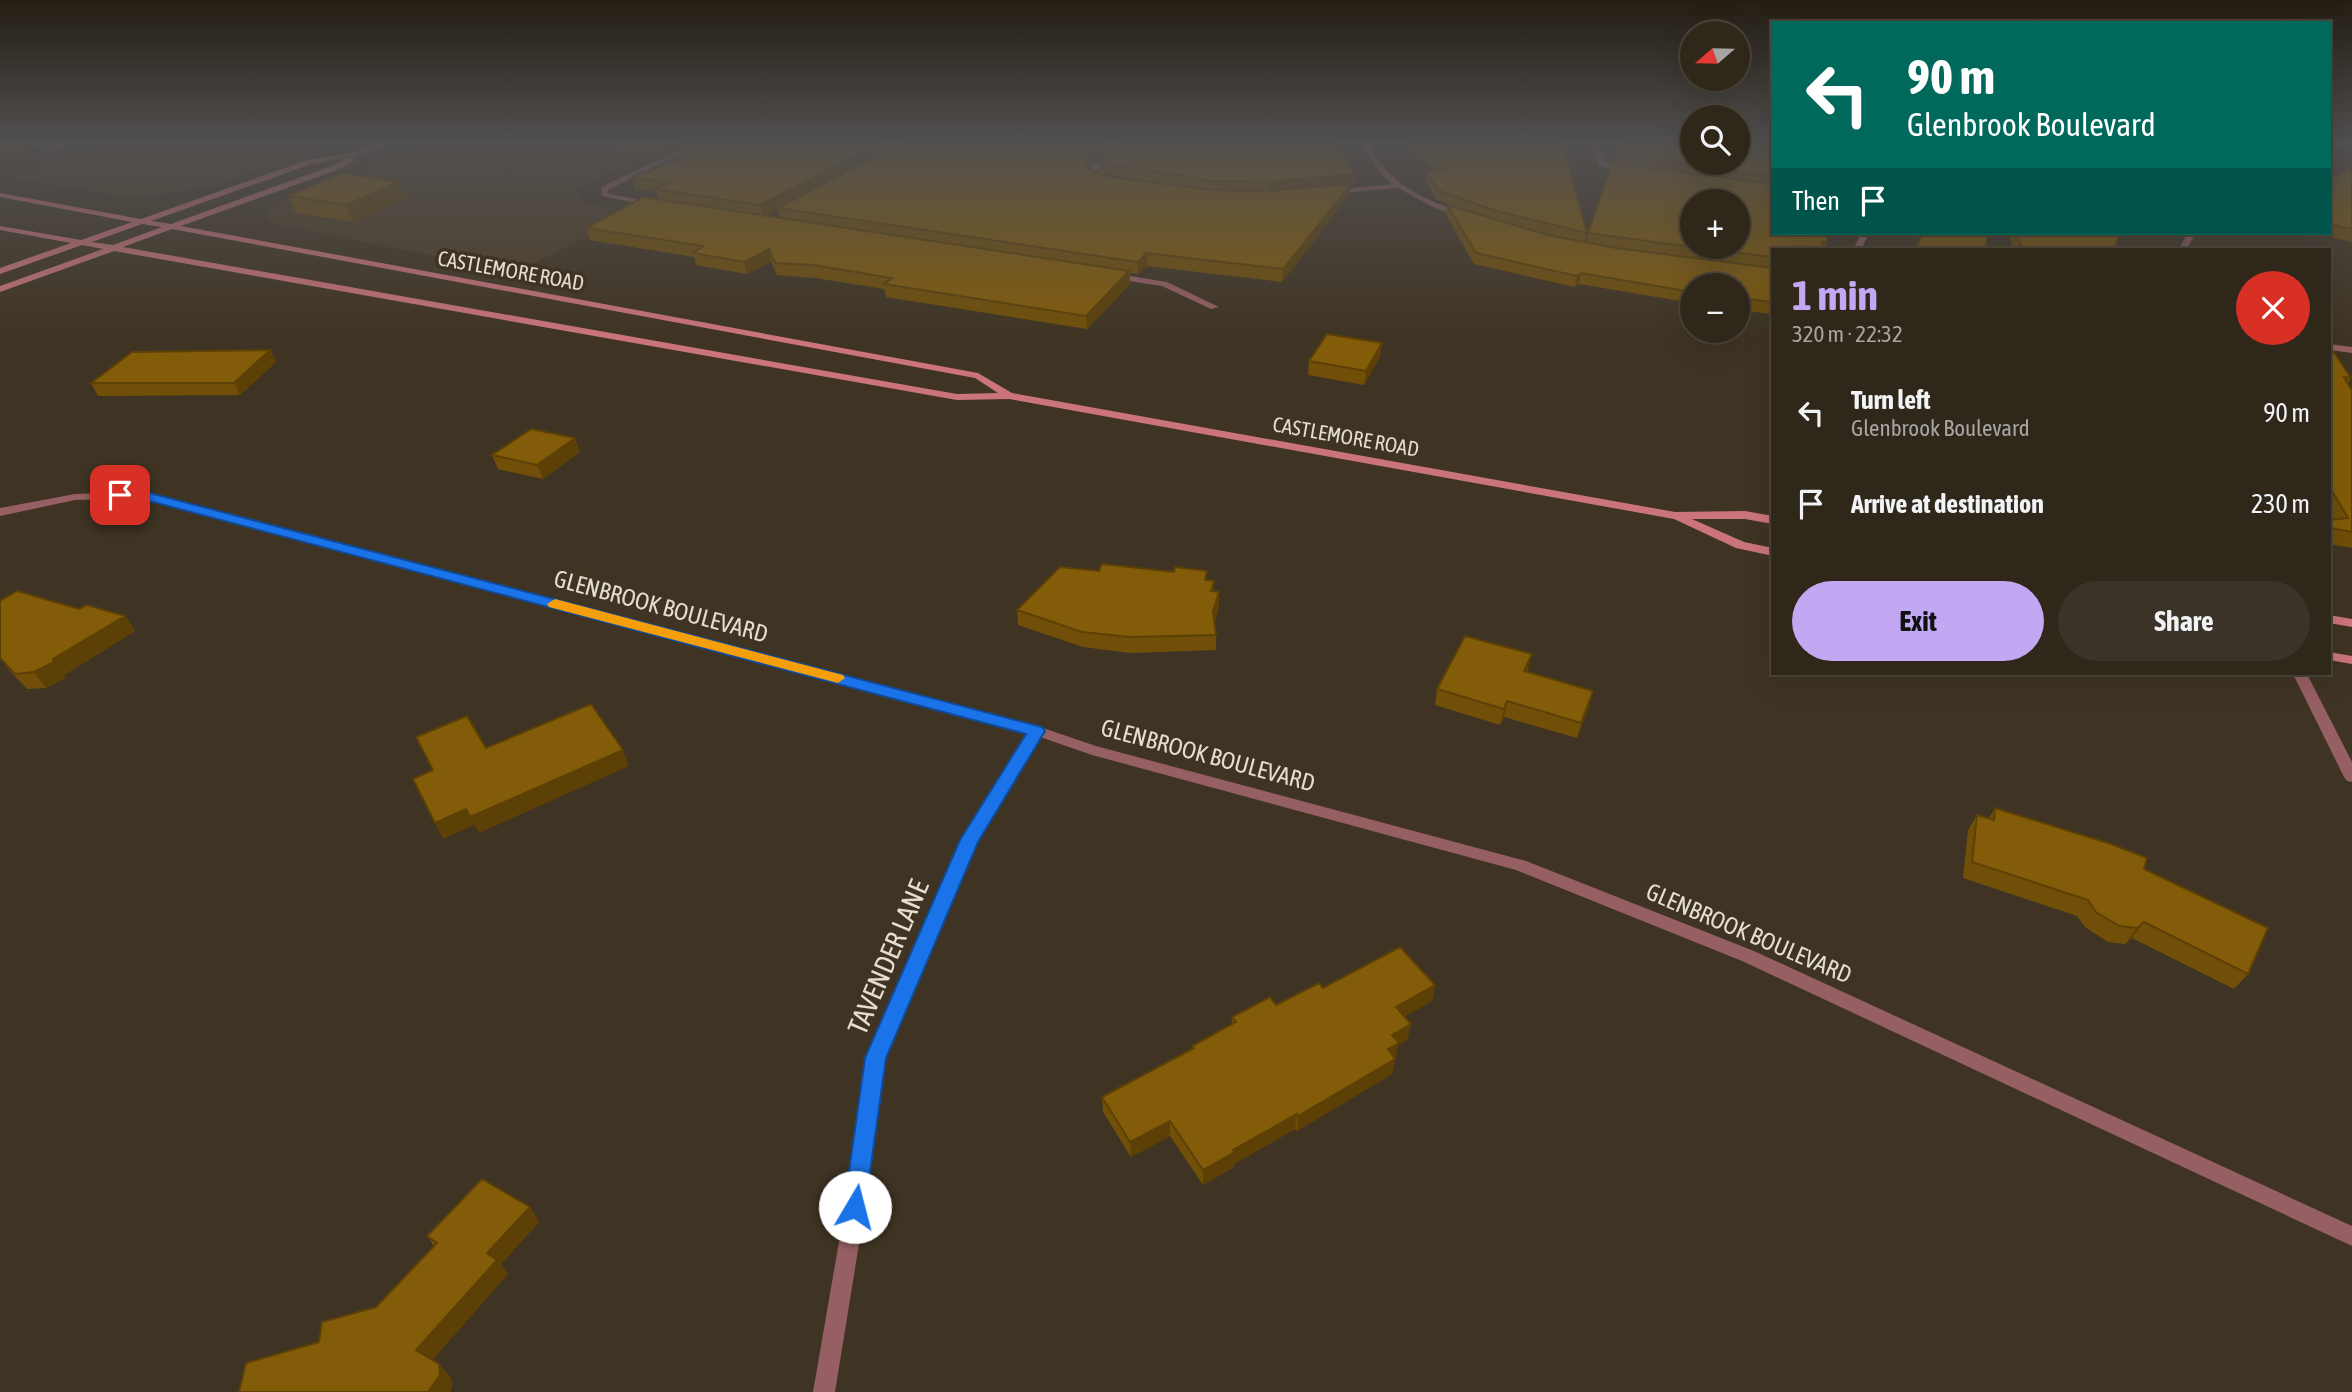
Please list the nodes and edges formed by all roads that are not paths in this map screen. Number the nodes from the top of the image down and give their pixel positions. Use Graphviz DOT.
graph roads {
  1 [pos="68,208"];
  2 [pos="181,208"];
  3 [pos="224,208"];
  4 [pos="1442,208"];
  5 [pos="1472,220"];
  6 [pos="141,222"];
  7 [pos="0,228"];
  8 [pos="169,228"];
  9 [pos="83,242"];
  10 [pos="114,248"];
  11 [pos="0,271"];
  12 [pos="1095,273"];
  13 [pos="0,289"];
  14 [pos="1214,307"];
  15 [pos="2331,347"];
  16 [pos="2352,350"];
  17 [pos="1009,396"];
  18 [pos="0,512"];
  19 [pos="1675,516"];
  20 [pos="1771,520"];
  21 [pos="1771,551"];
  22 [pos="2331,619"];
  23 [pos="2352,623"];
  24 [pos="2331,656"];
  25 [pos="2352,660"];
  26 [pos="2301,675"];
  27 [pos="1037,731"];
  28 [pos="2352,777"];
  29 [pos="2352,1236"];
  30 [pos="824,1392"];
  1 -- 6 [label="main road, CASTLEMORE ROAD"];
  2 -- 6 [label="main road"];
  3 -- 8 [label="main road"];
  4 -- 5 [label="street"];
  6 -- 8 [label="main road, CASTLEMORE ROAD"];
  6 -- 9 [label="main road"];
  7 -- 9 [label="main road, CASTLEMORE ROAD"];
  8 -- 10 [label="main road"];
  8 -- 17 [label="main road, CASTLEMORE ROAD"];
  9 -- 10 [label="main road, CASTLEMORE ROAD"];
  9 -- 11 [label="main road"];
  10 -- 13 [label="main road"];
  10 -- 17 [label="main road, CASTLEMORE ROAD"];
  12 -- 14 [label="street"];
  15 -- 16 [label="street"];
  17 -- 19 [label="main road, CASTLEMORE ROAD"];
  18 -- 27 [label="street, GLENBROOK BOULEVARD"];
  19 -- 20 [label="main road, CASTLEMORE ROAD"];
  19 -- 21 [label="main road, CASTLEMORE ROAD"];
  22 -- 23 [label="main road"];
  24 -- 25 [label="main road"];
  26 -- 28 [label="street"];
  27 -- 29 [label="street, GLENBROOK BOULEVARD"];
  27 -- 30 [label="street, TAVENDER LANE"];
}
